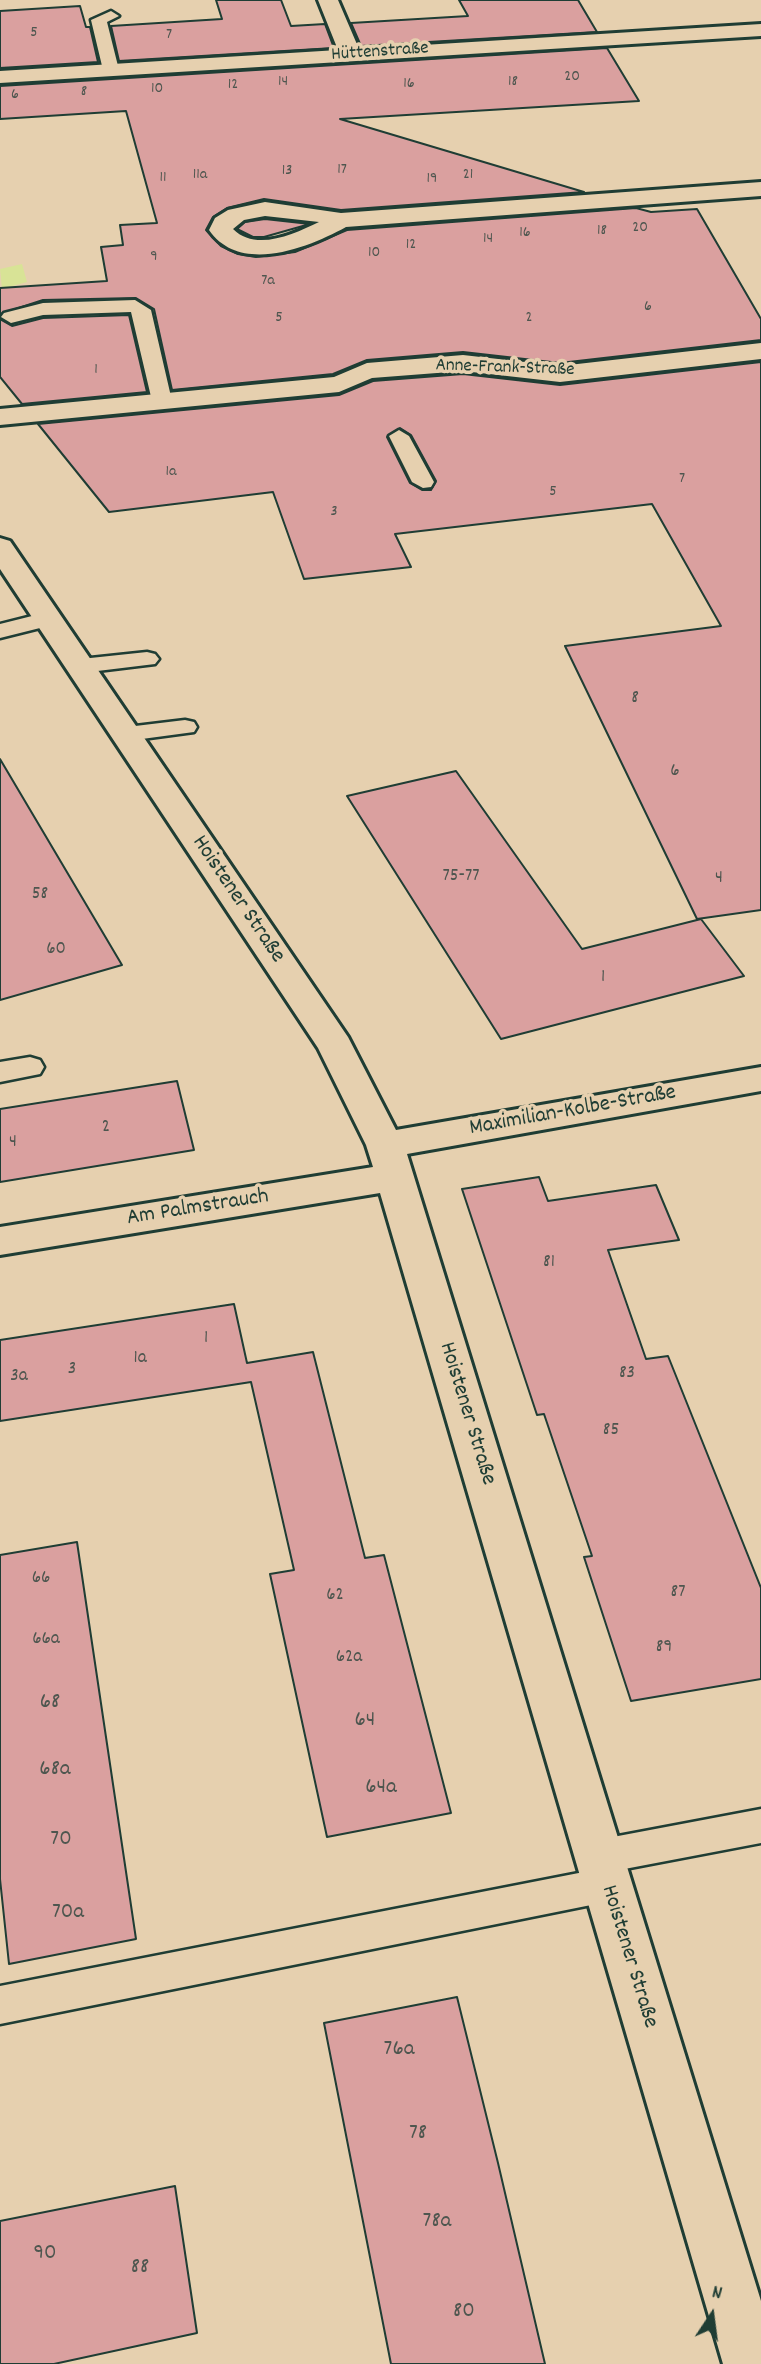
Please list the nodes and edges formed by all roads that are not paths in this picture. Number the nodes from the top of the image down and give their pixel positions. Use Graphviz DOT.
graph roads {
  1 [pos="328,0"];
  2 [pos="111,16"];
  3 [pos="761,30"];
  4 [pos="351,55"];
  5 [pos="111,70"];
  6 [pos="0,77"];
  7 [pos="761,189"];
  8 [pos="341,220"];
  9 [pos="11,317"];
  10 [pos="761,351"];
  11 [pos="162,401"];
  12 [pos="0,417"];
  13 [pos="399,436"];
  14 [pos="423,482"];
  15 [pos="0,547"];
  16 [pos="48,620"];
  17 [pos="0,631"];
  18 [pos="147,659"];
  19 [pos="81,666"];
  20 [pos="185,727"];
  21 [pos="127,734"];
  22 [pos="30,1067"];
  23 [pos="0,1072"];
  24 [pos="761,1079"];
  25 [pos="390,1161"];
  26 [pos="0,1241"];
  27 [pos="761,1826"];
  28 [pos="601,1871"];
  29 [pos="0,2005"];
  30 [pos="752,2364"];
  1 -- 4 [label="street"];
  2 -- 5 [label="lane"];
  3 -- 4 [label="street, Hüttenstraße"];
  4 -- 5 [label="street, Hüttenstraße"];
  5 -- 6 [label="street, Hüttenstraße"];
  7 -- 8 [label="street"];
  9 -- 11 [label="lane"];
  10 -- 11 [label="street, Anne-Frank-Straße"];
  11 -- 12 [label="street, Anne-Frank-Straße"];
  13 -- 14 [label="lane"];
  15 -- 16 [label="street, Hoistener Straße"];
  16 -- 17 [label="lane"];
  16 -- 19 [label="street, Hoistener Straße"];
  18 -- 19 [label="lane"];
  19 -- 21 [label="street, Hoistener Straße"];
  20 -- 21 [label="lane"];
  21 -- 25 [label="street, Hoistener Straße"];
  22 -- 23 [label="lane"];
  24 -- 25 [label="street, Maximilian-Kolbe-Straße"];
  25 -- 26 [label="street, Am Palmstrauch"];
  25 -- 28 [label="street, Hoistener Straße"];
  27 -- 28 [label="lane"];
  28 -- 29 [label="lane"];
  28 -- 30 [label="street, Hoistener Straße"];
}
